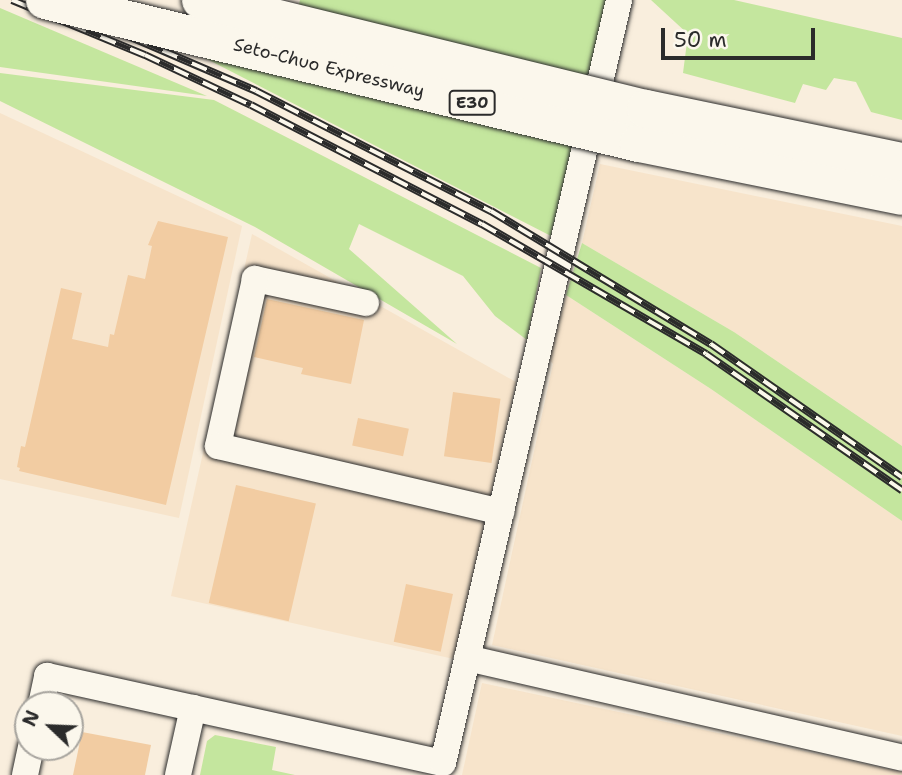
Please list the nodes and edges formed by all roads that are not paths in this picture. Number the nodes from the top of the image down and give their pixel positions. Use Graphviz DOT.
graph roads {
  1 [pos="45,0"];
  2 [pos="201,0"];
  3 [pos="619,0"];
  4 [pos="902,162"];
  5 [pos="902,196"];
  6 [pos="366,303"];
  7 [pos="501,512"];
  8 [pos="467,659"];
  9 [pos="44,691"];
  10 [pos="193,708"];
  11 [pos="902,758"];
  12 [pos="394,764"];
  13 [pos="178,775"];
  1 -- 5 [label="highway, Seto-Chuo Expressway / E30, bridge"];
  2 -- 4 [label="highway, Seto-Chuo Expressway / E30, bridge"];
  3 -- 7 [label="street"];
  6 -- 7 [label="street"];
  7 -- 8 [label="street"];
  8 -- 11 [label="street"];
  8 -- 12 [label="street"];
  9 -- 10 [label="street"];
  10 -- 12 [label="street"];
  10 -- 13 [label="street"];
}
